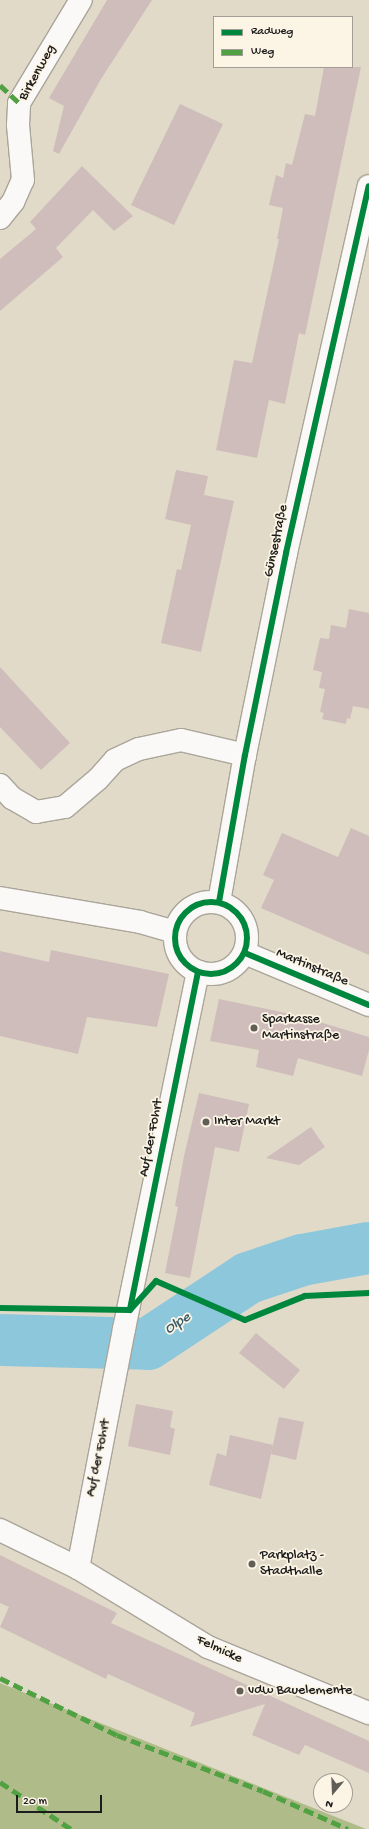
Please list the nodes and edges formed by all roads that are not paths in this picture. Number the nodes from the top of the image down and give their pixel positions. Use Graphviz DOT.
graph roads {
  1 [pos="81,0"];
  2 [pos="368,200"];
  3 [pos="0,218"];
  4 [pos="245,756"];
  5 [pos="0,785"];
  6 [pos="0,898"];
  7 [pos="219,902"];
  8 [pos="176,932"];
  9 [pos="245,953"];
  10 [pos="198,972"];
  11 [pos="369,1005"];
  12 [pos="0,1530"];
  13 [pos="78,1568"];
  14 [pos="369,1713"];
  1 -- 3 [label="street, Birkenweg"];
  2 -- 4 [label="street, Günsestraße"];
  4 -- 5 [label="street"];
  4 -- 7 [label="street, Günsestraße"];
  6 -- 8 [label="street"];
  7 -- 8 [label="street"];
  7 -- 9 [label="street"];
  8 -- 10 [label="street"];
  9 -- 10 [label="street"];
  9 -- 11 [label="street, Martinstraße"];
  10 -- 13 [label="street, Auf der Fohrt"];
  12 -- 13 [label="street, Felmicke"];
  13 -- 14 [label="street, Felmicke"];
}
